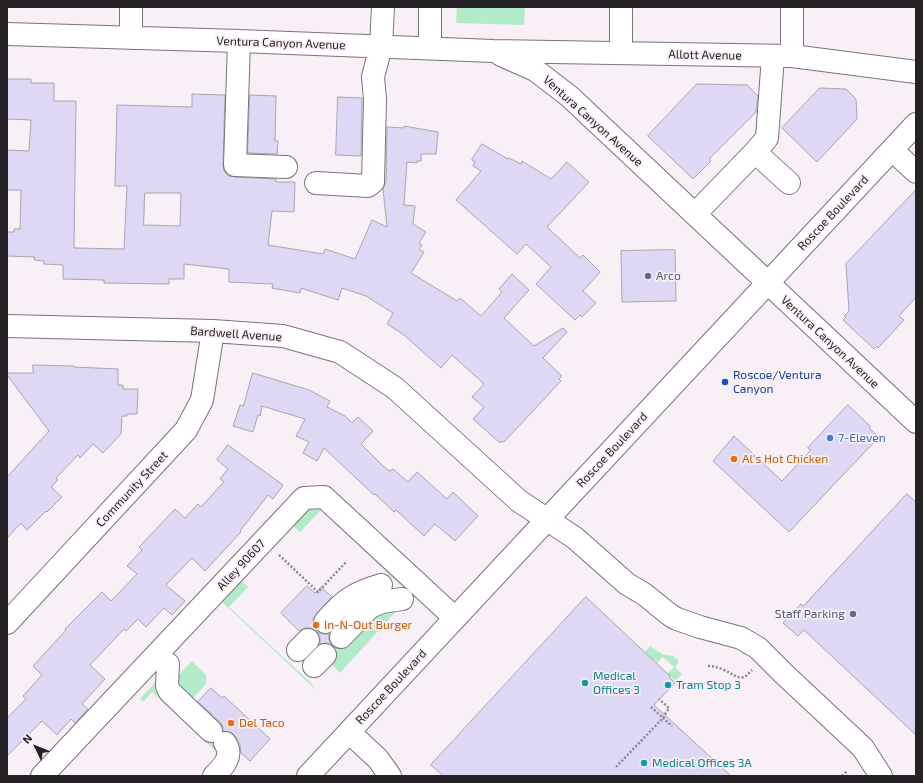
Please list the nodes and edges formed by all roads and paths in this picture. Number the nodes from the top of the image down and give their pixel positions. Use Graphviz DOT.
graph roads {
  1 [pos="131,7"];
  2 [pos="383,7"];
  3 [pos="430,7"];
  4 [pos="621,7"];
  5 [pos="792,7"];
  6 [pos="7,34"];
  7 [pos="131,38"];
  8 [pos="239,41"];
  9 [pos="381,46"];
  10 [pos="430,48"];
  11 [pos="493,51"];
  12 [pos="621,53"];
  13 [pos="782,56"];
  14 [pos="916,72"];
  15 [pos="916,124"];
  16 [pos="892,150"];
  17 [pos="755,152"];
  18 [pos="286,167"];
  19 [pos="916,172"];
  20 [pos="789,183"];
  21 [pos="316,184"];
  22 [pos="695,214"];
  23 [pos="767,283"];
  24 [pos="7,326"];
  25 [pos="213,331"];
  26 [pos="916,422"];
  27 [pos="547,520"];
  28 [pos="278,555"];
  29 [pos="347,560"];
  30 [pos="380,585"];
  31 [pos="402,598"];
  32 [pos="455,618"];
  33 [pos="325,622"];
  34 [pos="7,623"];
  35 [pos="341,637"];
  36 [pos="168,664"];
  37 [pos="708,666"];
  38 [pos="755,667"];
  39 [pos="659,699"];
  40 [pos="651,707"];
  41 [pos="663,718"];
  42 [pos="672,726"];
  43 [pos="349,732"];
  44 [pos="384,767"];
  45 [pos="616,767"];
  46 [pos="847,771"];
  47 [pos="42,776"];
  48 [pos="214,776"];
  49 [pos="308,776"];
  50 [pos="406,776"];
  51 [pos="842,776"];
  52 [pos="881,776"];
  1 -- 7 [label="street"];
  2 -- 9 [label="street"];
  3 -- 10 [label="street"];
  4 -- 12 [label="street"];
  5 -- 13 [label="street"];
  6 -- 7 [label="street, Ventura Canyon Avenue"];
  7 -- 8 [label="street, Ventura Canyon Avenue"];
  8 -- 9 [label="street, Ventura Canyon Avenue"];
  8 -- 18 [label="street"];
  9 -- 10 [label="street, Ventura Canyon Avenue"];
  9 -- 21 [label="street"];
  10 -- 11 [label="street, Ventura Canyon Avenue"];
  11 -- 12 [label="street, Allott Avenue"];
  11 -- 22 [label="street, Ventura Canyon Avenue"];
  12 -- 13 [label="street, Allott Avenue"];
  13 -- 14 [label="street, Allott Avenue"];
  13 -- 17 [label="street"];
  15 -- 16 [label="street, Roscoe Boulevard"];
  16 -- 19 [label="street"];
  16 -- 23 [label="street, Roscoe Boulevard"];
  17 -- 20 [label="street"];
  17 -- 22 [label="street"];
  22 -- 23 [label="street, Ventura Canyon Avenue"];
  23 -- 26 [label="street, Ventura Canyon Avenue"];
  23 -- 27 [label="street, Roscoe Boulevard"];
  24 -- 25 [label="street, Bardwell Avenue"];
  25 -- 27 [label="street, Bardwell Avenue"];
  25 -- 34 [label="street, Community Street"];
  27 -- 32 [label="street, Roscoe Boulevard"];
  27 -- 52 [label="street, Bardwell Avenue"];
  28 -- 29 [label="path"];
  30 -- 33 [label="street"];
  31 -- 35 [label="street"];
  32 -- 43 [label="street, Roscoe Boulevard"];
  32 -- 47 [label="street, Alley 90607"];
  36 -- 48 [label="street"];
  37 -- 38 [label="path"];
  39 -- 41 [label="path"];
  40 -- 41 [label="path"];
  41 -- 42 [label="path"];
  41 -- 45 [label="path"];
  43 -- 44 [label="street"];
  43 -- 49 [label="street, Roscoe Boulevard"];
  44 -- 50 [label="street"];
  46 -- 51 [label="path"];
}
